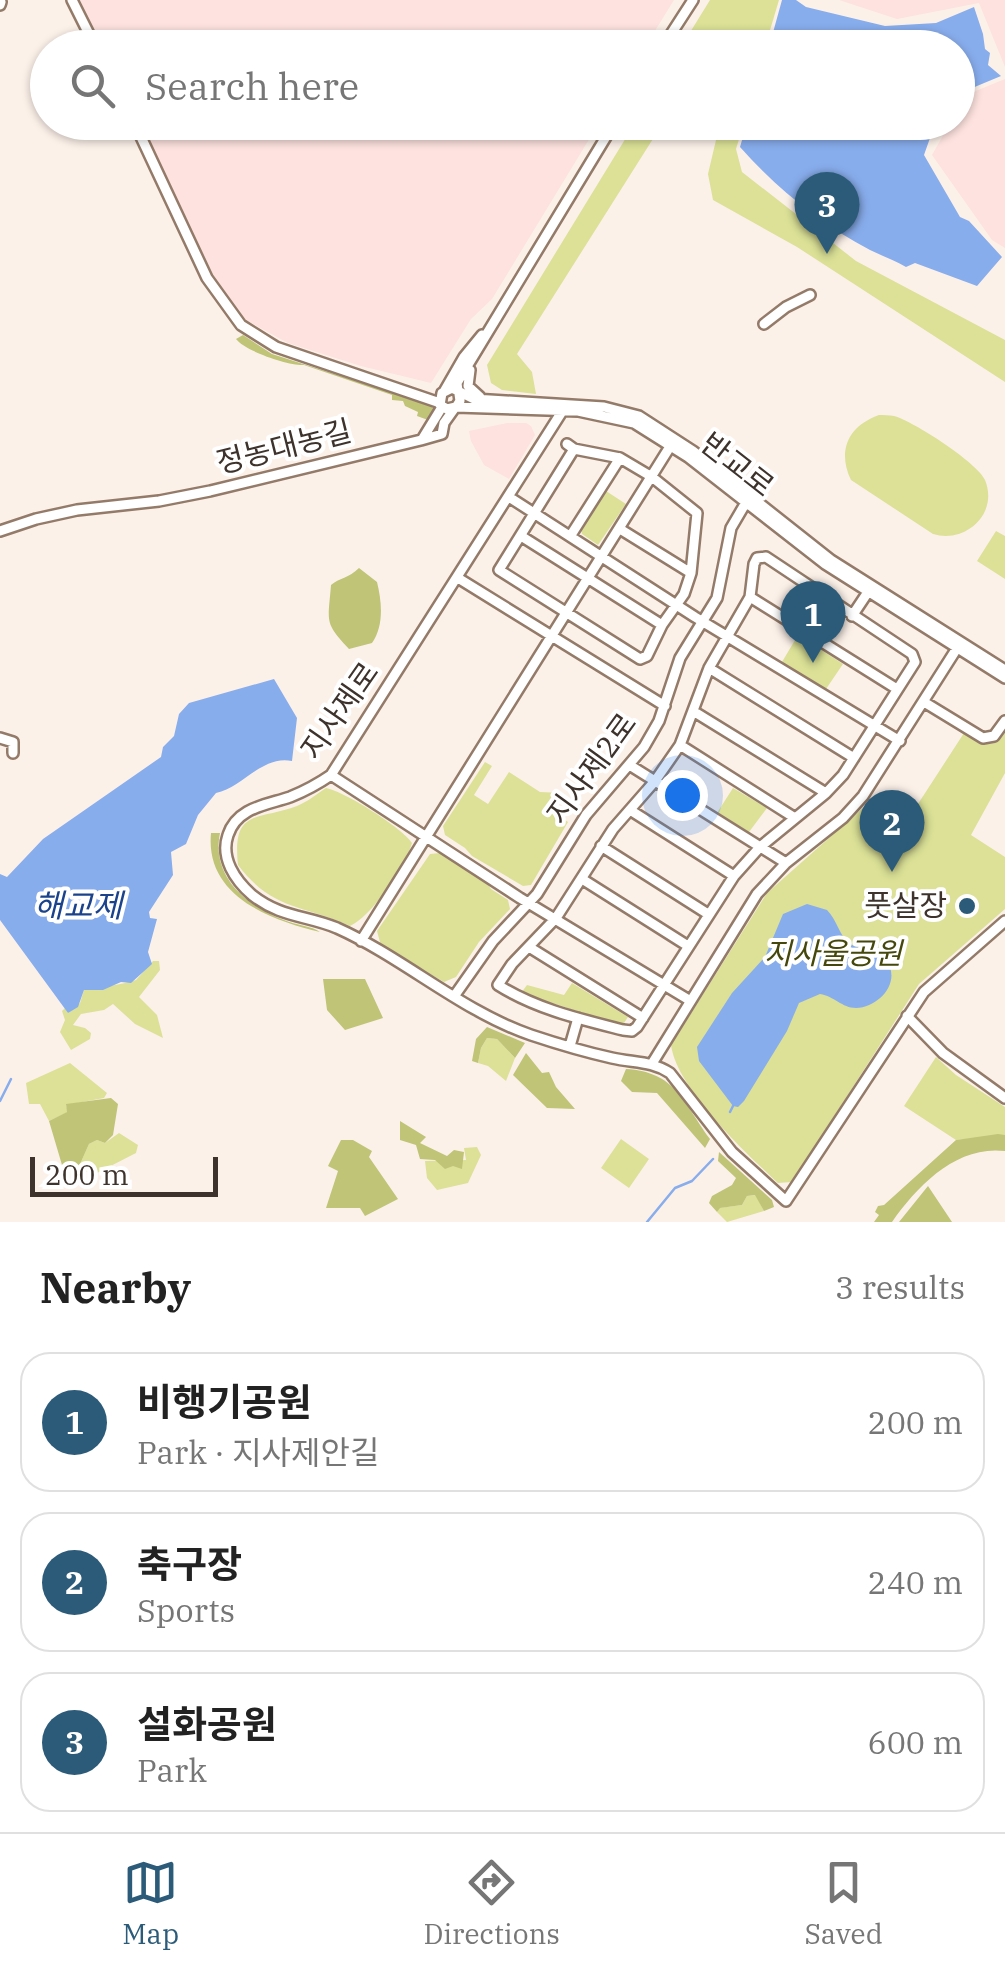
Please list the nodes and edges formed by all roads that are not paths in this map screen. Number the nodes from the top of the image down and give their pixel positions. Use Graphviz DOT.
graph roads {
  1 [pos="72,0"];
  2 [pos="692,0"];
  3 [pos="87,30"];
  4 [pos="673,30"];
  5 [pos="142,140"];
  6 [pos="605,140"];
  7 [pos="810,294"];
  8 [pos="764,324"];
  9 [pos="491,326"];
  10 [pos="471,361"];
  11 [pos="382,381"];
  12 [pos="444,391"];
  13 [pos="458,392"];
  14 [pos="480,397"];
  15 [pos="441,405"];
  16 [pos="455,408"];
  17 [pos="532,408"];
  18 [pos="563,410"];
  19 [pos="434,423"];
  20 [pos="548,431"];
  21 [pos="439,435"];
  22 [pos="422,440"];
  23 [pos="671,445"];
  24 [pos="620,458"];
  25 [pos="652,477"];
  26 [pos="509,497"];
  27 [pos="747,500"];
  28 [pos="535,513"];
  29 [pos="620,529"];
  30 [pos="0,531"];
  31 [pos="571,535"];
  32 [pos="520,536"];
  33 [pos="603,556"];
  34 [pos="691,573"];
  35 [pos="458,578"];
  36 [pos="590,578"];
  37 [pos="868,592"];
  38 [pos="750,597"];
  39 [pos="677,604"];
  40 [pos="568,614"];
  41 [pos="852,616"];
  42 [pos="704,620"];
  43 [pos="662,625"];
  44 [pos="729,635"];
  45 [pos="554,637"];
  46 [pos="959,646"];
  47 [pos="709,668"];
  48 [pos="1005,670"];
  49 [pos="1005,678"];
  50 [pos="896,689"];
  51 [pos="924,702"];
  52 [pos="665,706"];
  53 [pos="693,710"];
  54 [pos="1005,721"];
  55 [pos="874,726"];
  56 [pos="0,738"];
  57 [pos="900,741"];
  58 [pos="680,745"];
  59 [pos="12,753"];
  60 [pos="854,758"];
  61 [pos="631,766"];
  62 [pos="331,775"];
  63 [pos="655,781"];
  64 [pos="826,793"];
  65 [pos="630,810"];
  66 [pos="795,818"];
  67 [pos="428,837"];
  68 [pos="601,846"];
  69 [pos="760,848"];
  70 [pos="786,863"];
  71 [pos="734,876"];
  72 [pos="582,879"];
  73 [pos="531,902"];
  74 [pos="708,914"];
  75 [pos="556,918"];
  76 [pos="1005,922"];
  77 [pos="361,940"];
  78 [pos="688,946"];
  79 [pos="529,947"];
  80 [pos="664,985"];
  81 [pos="455,995"];
  82 [pos="690,1000"];
  83 [pos="907,1016"];
  84 [pos="578,1018"];
  85 [pos="643,1018"];
  86 [pos="570,1046"];
  87 [pos="653,1062"];
  88 [pos="1005,1098"];
  1 -- 3 [label="street"];
  2 -- 4 [label="street"];
  5 -- 11 [label="street"];
  6 -- 9 [label="street"];
  7 -- 8 [label="street"];
  9 -- 10 [label="street"];
  9 -- 12 [label="street"];
  10 -- 13 [label="street"];
  10 -- 14 [label="street"];
  11 -- 12 [label="street, 반교로"];
  11 -- 15 [label="street, 반교로"];
  12 -- 13 [label="street, 반교로"];
  12 -- 15 [label="street"];
  13 -- 14 [label="street, 반교로"];
  13 -- 16 [label="street"];
  14 -- 27 [label="street, 반교로"];
  15 -- 16 [label="street, 반교로"];
  15 -- 19 [label="street"];
  16 -- 17 [label="street, 반교로"];
  16 -- 21 [label="street"];
  17 -- 18 [label="street, 반교로"];
  17 -- 20 [label="street"];
  18 -- 20 [label="street, 지사제로"];
  18 -- 23 [label="street, 반교로"];
  19 -- 21 [label="street"];
  19 -- 22 [label="street"];
  20 -- 26 [label="street, 지사제로"];
  21 -- 22 [label="street, 정농대농길"];
  22 -- 30 [label="street, 정농대농길"];
  23 -- 25 [label="street"];
  23 -- 27 [label="street, 반교로"];
  24 -- 25 [label="street"];
  24 -- 28 [label="street"];
  24 -- 31 [label="street"];
  25 -- 29 [label="street"];
  25 -- 34 [label="street"];
  26 -- 28 [label="street"];
  26 -- 35 [label="street, 지사제로"];
  27 -- 37 [label="street, 반교로"];
  27 -- 42 [label="street, 지사제2로"];
  27 -- 46 [label="street, 반교로"];
  28 -- 31 [label="street"];
  28 -- 32 [label="street"];
  29 -- 33 [label="street"];
  29 -- 34 [label="street"];
  31 -- 33 [label="street"];
  32 -- 36 [label="street"];
  32 -- 40 [label="street"];
  33 -- 36 [label="street"];
  33 -- 39 [label="street"];
  34 -- 39 [label="street"];
  35 -- 45 [label="street"];
  35 -- 62 [label="street, 지사제로"];
  36 -- 40 [label="street"];
  36 -- 43 [label="street"];
  37 -- 41 [label="street"];
  37 -- 46 [label="street, 반교로"];
  38 -- 41 [label="street"];
  38 -- 44 [label="street"];
  38 -- 50 [label="street"];
  39 -- 42 [label="street"];
  39 -- 43 [label="street"];
  40 -- 43 [label="street"];
  40 -- 45 [label="street"];
  41 -- 50 [label="street"];
  42 -- 44 [label="street"];
  42 -- 52 [label="street, 지사제2로"];
  44 -- 47 [label="street"];
  44 -- 55 [label="street"];
  45 -- 52 [label="street"];
  45 -- 67 [label="street"];
  46 -- 48 [label="street"];
  46 -- 49 [label="street"];
  46 -- 51 [label="street"];
  47 -- 53 [label="street"];
  47 -- 60 [label="street"];
  50 -- 55 [label="street"];
  51 -- 54 [label="street"];
  51 -- 57 [label="street"];
  52 -- 61 [label="street, 지사제2로"];
  53 -- 58 [label="street"];
  53 -- 64 [label="street"];
  55 -- 57 [label="street"];
  55 -- 60 [label="street"];
  56 -- 59 [label="street"];
  57 -- 70 [label="street"];
  58 -- 63 [label="street"];
  58 -- 66 [label="street"];
  60 -- 64 [label="street"];
  61 -- 63 [label="street"];
  61 -- 73 [label="street, 지사제2로"];
  62 -- 67 [label="street"];
  62 -- 77 [label="street, 지사제로"];
  63 -- 65 [label="street"];
  63 -- 69 [label="street"];
  64 -- 66 [label="street"];
  65 -- 68 [label="street"];
  65 -- 71 [label="street"];
  66 -- 69 [label="street"];
  67 -- 73 [label="street"];
  67 -- 77 [label="street"];
  68 -- 72 [label="street"];
  68 -- 74 [label="street"];
  69 -- 70 [label="street"];
  69 -- 71 [label="street"];
  70 -- 82 [label="street"];
  71 -- 74 [label="street"];
  72 -- 75 [label="street"];
  72 -- 78 [label="street"];
  73 -- 75 [label="street"];
  73 -- 81 [label="street, 지사제2로"];
  74 -- 78 [label="street"];
  75 -- 79 [label="street"];
  75 -- 80 [label="street"];
  76 -- 83 [label="street"];
  77 -- 81 [label="street, 지사제로"];
  78 -- 80 [label="street"];
  79 -- 84 [label="street"];
  79 -- 85 [label="street"];
  80 -- 82 [label="street"];
  80 -- 85 [label="street"];
  81 -- 86 [label="street, 지사제로"];
  82 -- 87 [label="street"];
  83 -- 87 [label="street"];
  83 -- 88 [label="street"];
  84 -- 85 [label="street"];
  84 -- 86 [label="street"];
  86 -- 87 [label="street, 지사제로"];
}
